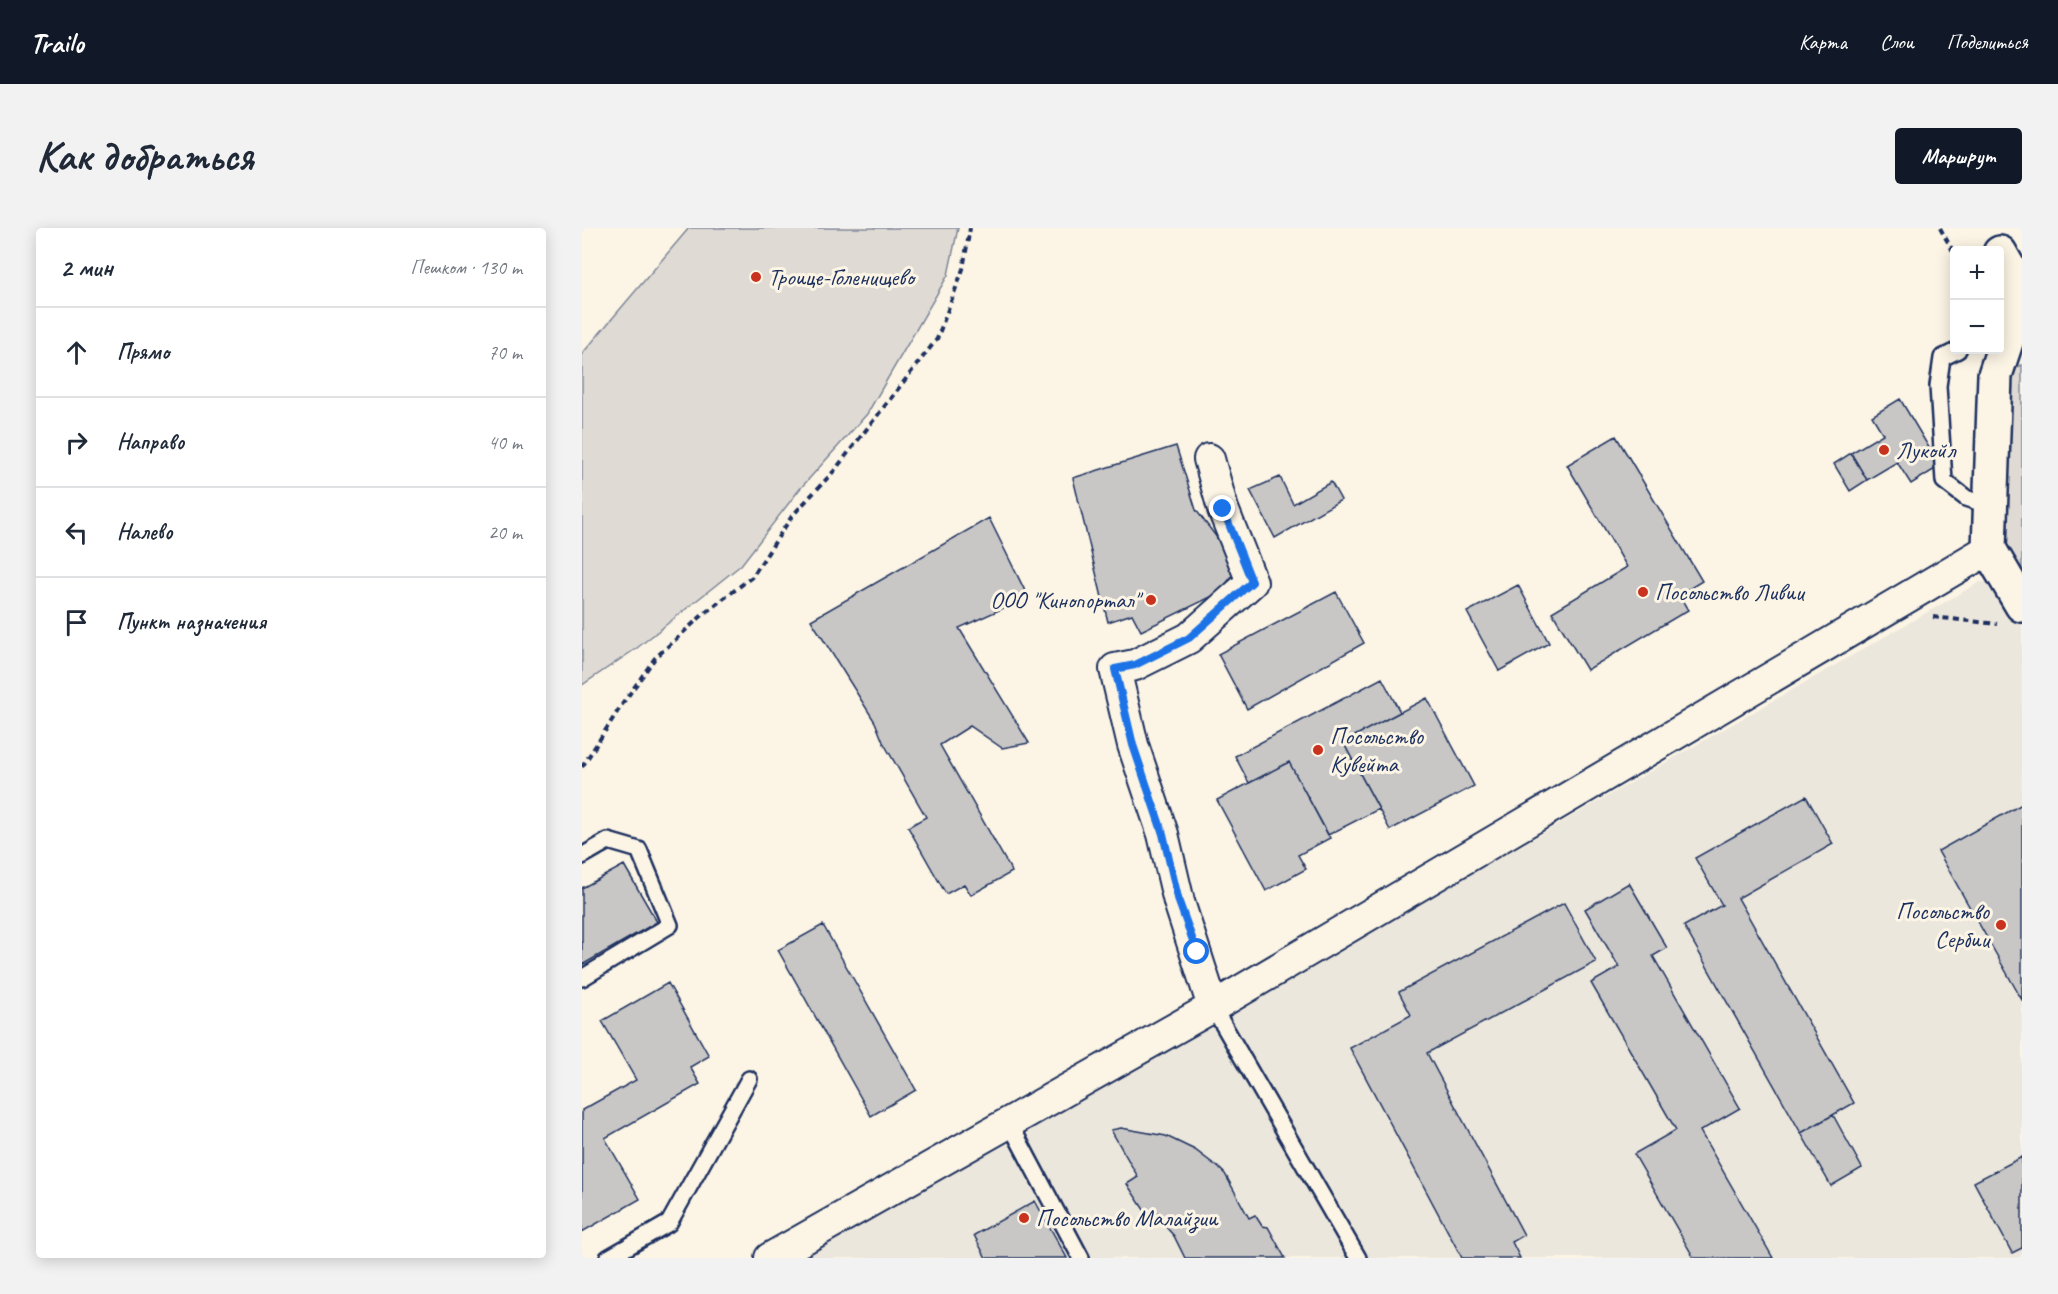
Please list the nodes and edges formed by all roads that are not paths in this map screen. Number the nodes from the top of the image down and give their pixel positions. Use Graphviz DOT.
graph roads {
  1 [pos="1986,228"];
  2 [pos="1996,246"];
  3 [pos="2004,261"];
  4 [pos="2020,289"];
  5 [pos="2004,341"];
  6 [pos="1950,354"];
  7 [pos="1998,354"];
  8 [pos="1209,459"];
  9 [pos="1989,506"];
  10 [pos="1989,549"];
  11 [pos="2013,615"];
  12 [pos="582,856"];
  13 [pos="582,978"];
  14 [pos="1213,1007"];
  15 [pos="749,1079"];
  16 [pos="1010,1124"];
  17 [pos="608,1258"];
  18 [pos="770,1258"];
  19 [pos="1081,1258"];
  20 [pos="1358,1258"];
  1 -- 2 [label="street"];
  3 -- 4 [label="street"];
  4 -- 5 [label="street"];
  6 -- 9 [label="lane"];
  7 -- 9 [label="street"];
  8 -- 14 [label="street"];
  9 -- 10 [label="street"];
  10 -- 11 [label="street"];
  10 -- 14 [label="street"];
  12 -- 13 [label="lane"];
  14 -- 16 [label="street"];
  14 -- 20 [label="lane"];
  15 -- 17 [label="lane"];
  16 -- 18 [label="street"];
  16 -- 19 [label="lane"];
}
